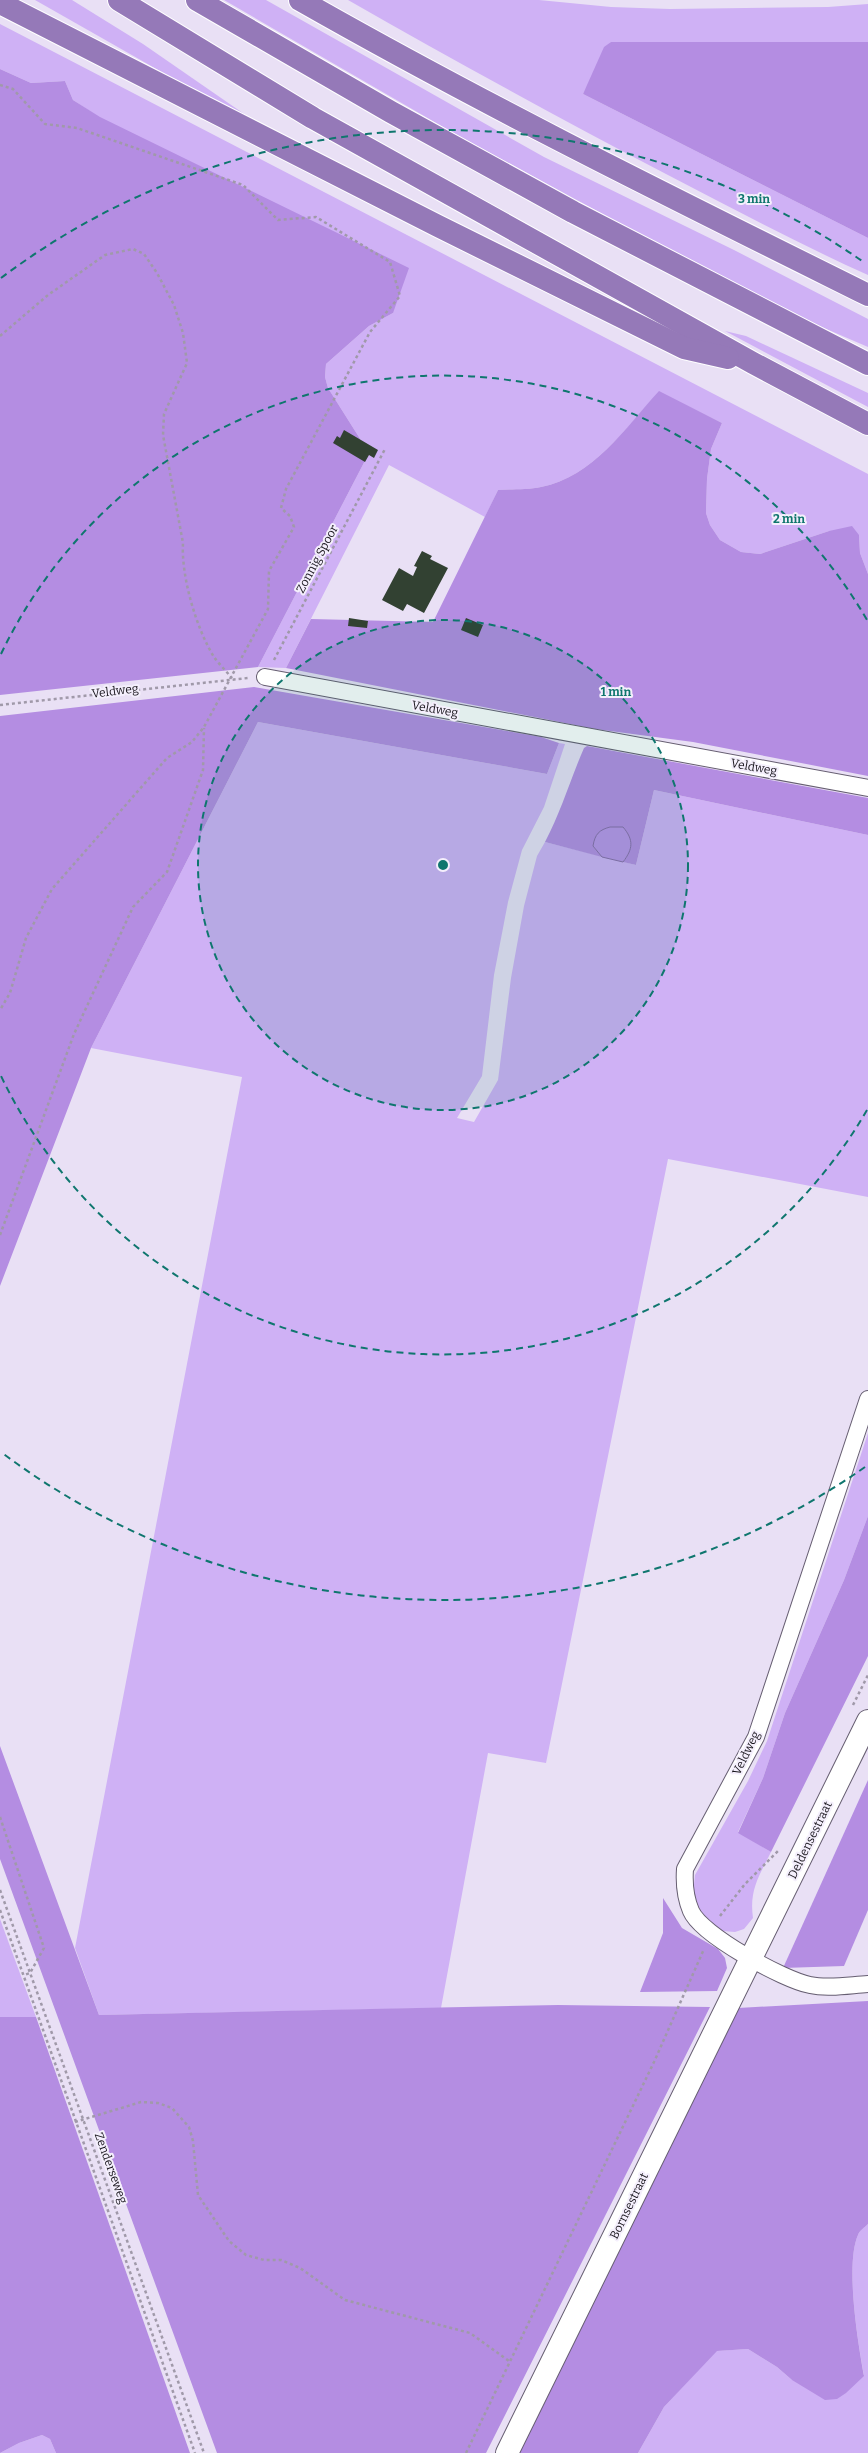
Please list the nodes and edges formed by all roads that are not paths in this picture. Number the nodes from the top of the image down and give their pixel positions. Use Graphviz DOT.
graph roads {
  1 [pos="119,0"];
  2 [pos="197,0"];
  3 [pos="300,0"];
  4 [pos="0,3"];
  5 [pos="868,296"];
  6 [pos="753,363"];
  7 [pos="868,364"];
  8 [pos="868,424"];
  9 [pos="265,677"];
  10 [pos="868,788"];
  11 [pos="868,1399"];
  12 [pos="859,1716"];
  13 [pos="752,1958"];
  14 [pos="868,1984"];
  15 [pos="507,2453"];
  1 -- 6 [label="highway"];
  2 -- 7 [label="highway"];
  3 -- 5 [label="highway"];
  4 -- 6 [label="highway"];
  6 -- 8 [label="highway"];
  9 -- 10 [label="street, Veldweg"];
  11 -- 13 [label="street, Veldweg"];
  12 -- 13 [label="street, Deldensestraat"];
  13 -- 14 [label="street, Veldweg"];
  13 -- 15 [label="street, Bornsestraat"];
}
